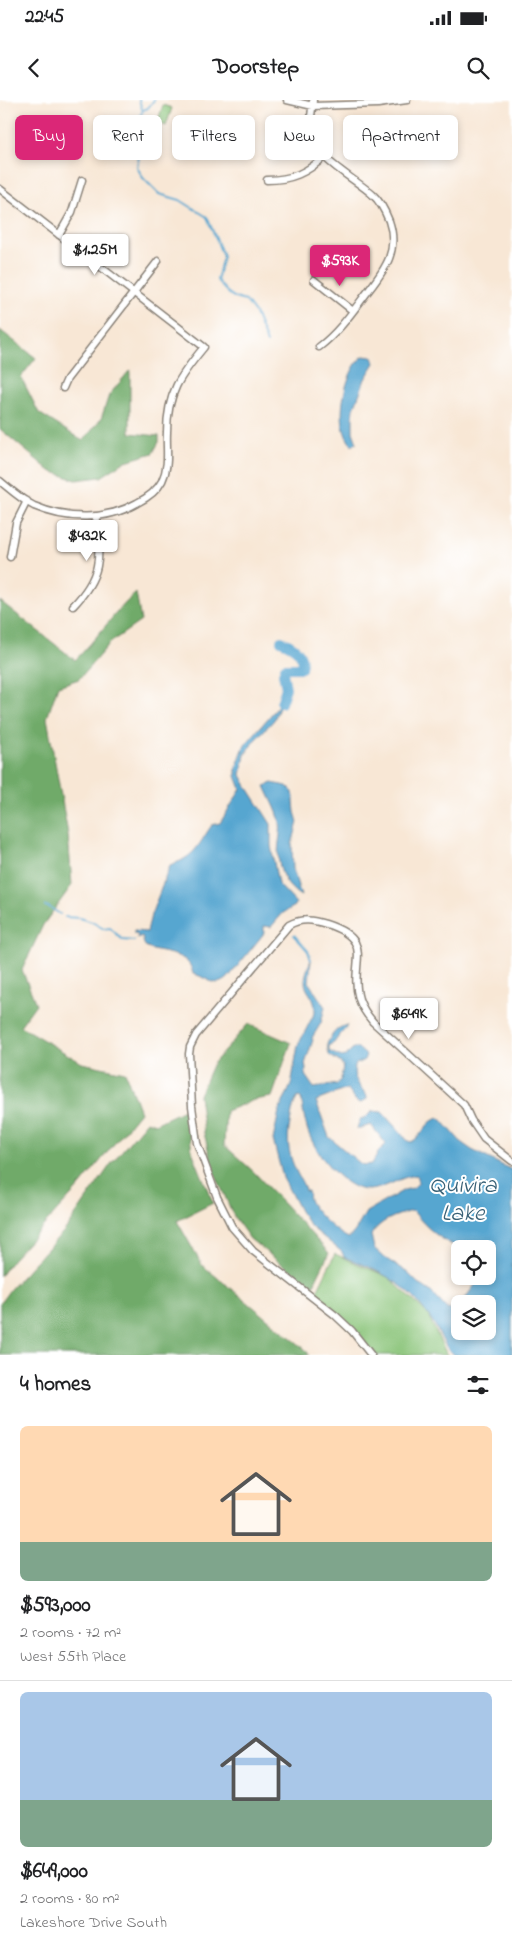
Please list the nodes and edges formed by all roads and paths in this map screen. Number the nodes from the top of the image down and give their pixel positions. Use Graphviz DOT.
graph roads {
  1 [pos="287,100"];
  2 [pos="407,100"];
  3 [pos="313,103"];
  4 [pos="320,160"];
  5 [pos="329,160"];
  6 [pos="82,180"];
  7 [pos="267,180"];
  8 [pos="0,189"];
  9 [pos="59,235"];
  10 [pos="158,261"];
  11 [pos="314,280"];
  12 [pos="133,292"];
  13 [pos="353,311"];
  14 [pos="319,347"];
  15 [pos="63,388"];
  16 [pos="0,481"];
  17 [pos="27,502"];
  18 [pos="96,516"];
  19 [pos="10,557"];
  20 [pos="73,606"];
  21 [pos="512,1161"];
  22 [pos="371,1355"];
  1 -- 3 [label="street"];
  2 -- 3 [label="street"];
  4 -- 7 [label="street"];
  5 -- 13 [label="street"];
  6 -- 9 [label="street"];
  8 -- 9 [label="street"];
  9 -- 12 [label="street"];
  10 -- 12 [label="street"];
  11 -- 13 [label="street"];
  12 -- 15 [label="street"];
  12 -- 18 [label="street"];
  13 -- 14 [label="street"];
  16 -- 17 [label="street"];
  17 -- 18 [label="street"];
  17 -- 19 [label="street"];
  18 -- 20 [label="street"];
  21 -- 22 [label="street"];
}
